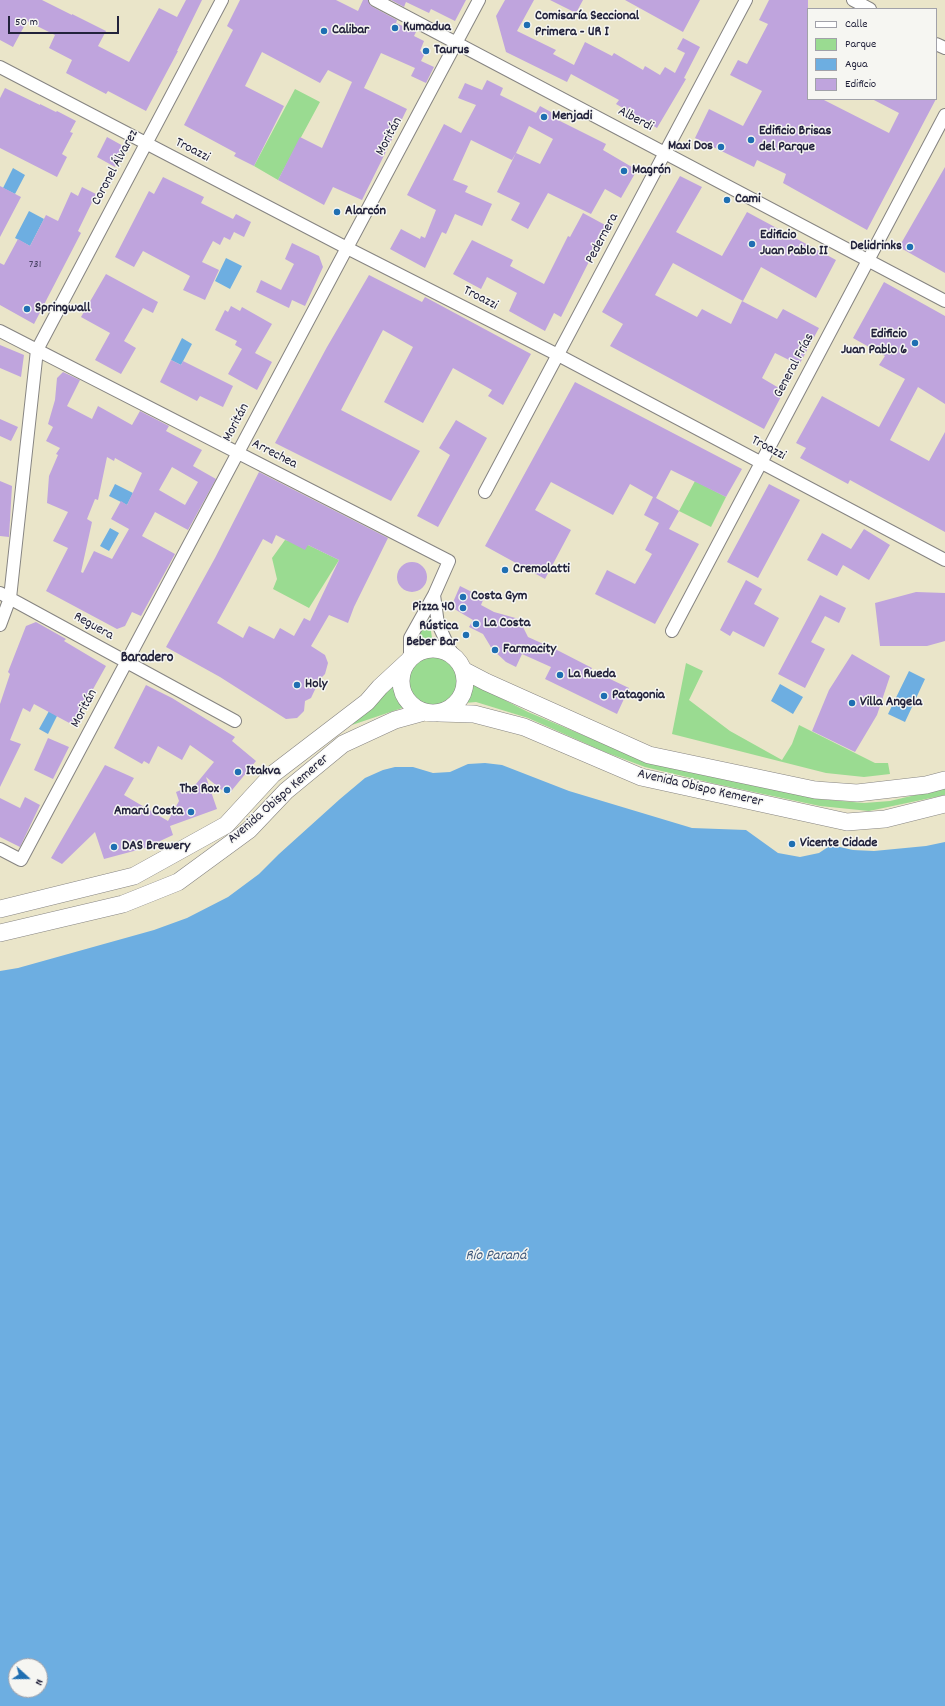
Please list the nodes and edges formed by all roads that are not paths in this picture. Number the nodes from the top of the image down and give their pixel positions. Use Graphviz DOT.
graph roads {
  1 [pos="222,0"];
  2 [pos="375,0"];
  3 [pos="480,0"];
  4 [pos="746,0"];
  5 [pos="853,0"];
  6 [pos="868,8"];
  7 [pos="457,43"];
  8 [pos="0,67"];
  9 [pos="945,115"];
  10 [pos="146,144"];
  11 [pos="665,153"];
  12 [pos="347,248"];
  13 [pos="868,260"];
  14 [pos="945,301"];
  15 [pos="0,331"];
  16 [pos="37,350"];
  17 [pos="558,355"];
  18 [pos="238,453"];
  19 [pos="761,462"];
  20 [pos="485,492"];
  21 [pos="945,560"];
  22 [pos="5,595"];
  23 [pos="434,595"];
  24 [pos="0,625"];
  25 [pos="672,631"];
  26 [pos="453,656"];
  27 [pos="409,660"];
  28 [pos="126,662"];
  29 [pos="463,670"];
  30 [pos="432,712"];
  31 [pos="235,721"];
  32 [pos="945,780"];
  33 [pos="945,804"];
  34 [pos="0,849"];
  35 [pos="0,909"];
  36 [pos="0,933"];
  1 -- 10 [label="street, Coronel Álvarez"];
  2 -- 7 [label="street, Alberdi"];
  3 -- 7 [label="street, Moritán"];
  4 -- 11 [label="street, Pedernera"];
  5 -- 6 [label="street"];
  7 -- 11 [label="street, Alberdi"];
  7 -- 12 [label="street, Moritán"];
  8 -- 10 [label="street, Troazzi"];
  9 -- 13 [label="street, General Frías"];
  10 -- 12 [label="street, Troazzi"];
  10 -- 16 [label="street, Coronel Álvarez"];
  11 -- 13 [label="street, Alberdi"];
  11 -- 17 [label="street, Pedernera"];
  12 -- 17 [label="street, Troazzi"];
  12 -- 18 [label="street, Moritán"];
  13 -- 14 [label="street, Alberdi"];
  13 -- 19 [label="street, General Frías"];
  15 -- 16 [label="street, Arrechea"];
  16 -- 18 [label="street, Arrechea"];
  16 -- 22 [label="street"];
  17 -- 19 [label="street, Troazzi"];
  17 -- 20 [label="street, Pedernera"];
  18 -- 23 [label="street, Arrechea"];
  18 -- 28 [label="street, Moritán"];
  19 -- 21 [label="street, Troazzi"];
  19 -- 25 [label="street, General Frías"];
  22 -- 24 [label="street"];
  22 -- 28 [label="street, Reguera"];
  23 -- 26 [label="street"];
  23 -- 27 [label="street"];
  26 -- 27 [label="main road, Avenida Obispo Kemerer"];
  26 -- 29 [label="main road, Avenida Obispo Kemerer"];
  27 -- 30 [label="main road"];
  27 -- 35 [label="main road, Avenida Obispo Kemerer"];
  28 -- 31 [label="street, Reguera"];
  28 -- 34 [label="street, Moritán"];
  29 -- 30 [label="main road, Avenida Obispo Kemerer"];
  29 -- 32 [label="main road, Avenida Obispo Kemerer"];
  30 -- 33 [label="main road, Avenida Obispo Kemerer"];
  30 -- 36 [label="main road, Avenida Obispo Kemerer"];
}
